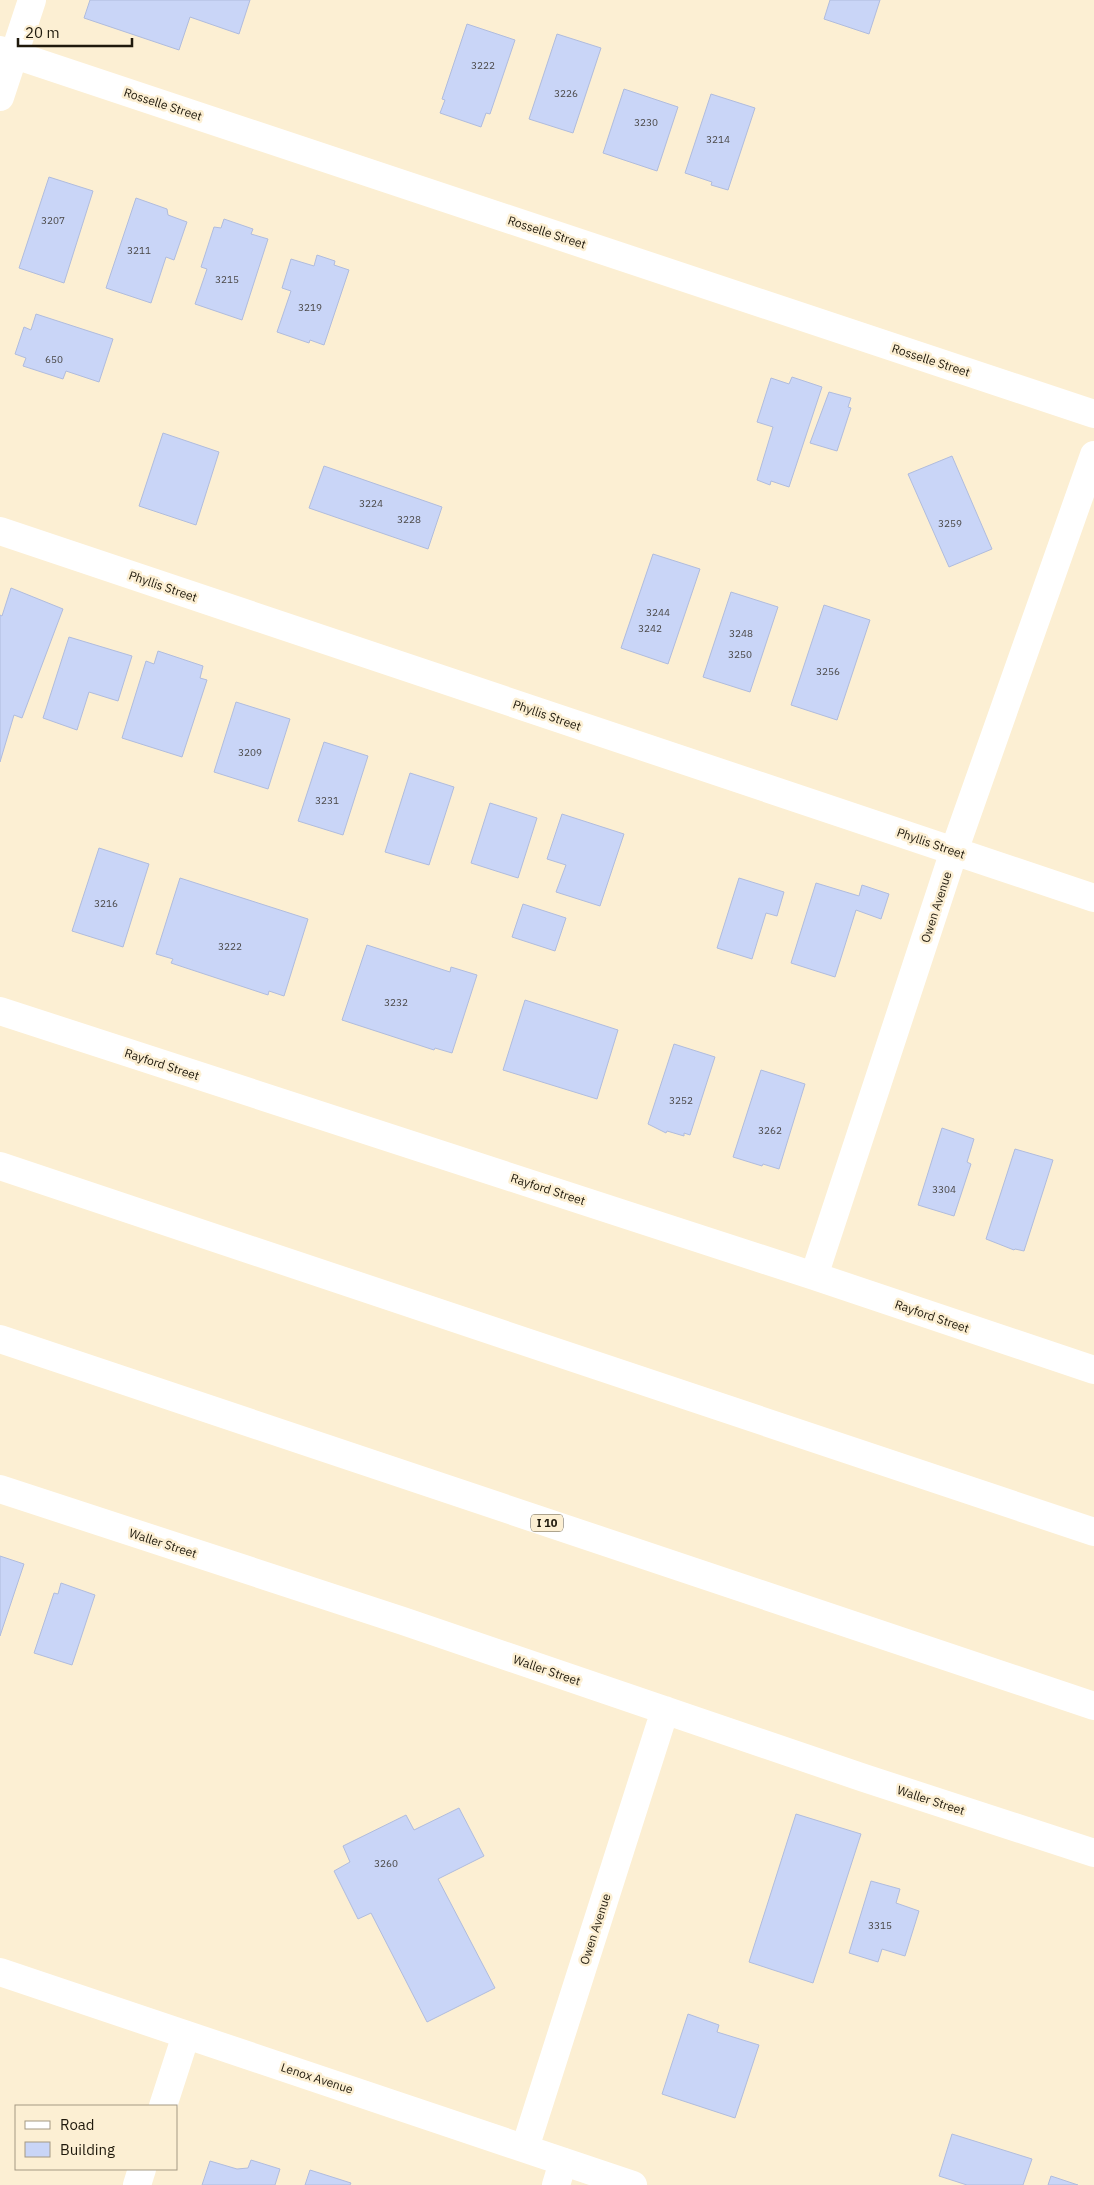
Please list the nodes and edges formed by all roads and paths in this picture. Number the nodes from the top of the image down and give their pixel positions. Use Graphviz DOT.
graph roads {
  1 [pos="32,0"];
  2 [pos="7,52"];
  3 [pos="0,97"];
  4 [pos="1094,414"];
  5 [pos="1094,455"];
  6 [pos="0,531"];
  7 [pos="954,851"];
  8 [pos="1094,898"];
  9 [pos="0,1011"];
  10 [pos="0,1166"];
  11 [pos="814,1276"];
  12 [pos="0,1339"];
  13 [pos="1094,1370"];
  14 [pos="0,1489"];
  15 [pos="1094,1532"];
  16 [pos="1094,1706"];
  17 [pos="665,1710"];
  18 [pos="1094,1853"];
  19 [pos="0,1972"];
  20 [pos="186,2035"];
  21 [pos="163,2105"];
  22 [pos="525,2148"];
  23 [pos="142,2170"];
  24 [pos="560,2173"];
  25 [pos="137,2185"];
  26 [pos="633,2185"];
  1 -- 2 [label="main road"];
  2 -- 3 [label="main road"];
  2 -- 4 [label="main road, Rosselle Street"];
  5 -- 7 [label="main road, Owen Avenue"];
  6 -- 7 [label="main road, Phyllis Street"];
  7 -- 8 [label="main road, Phyllis Street"];
  7 -- 11 [label="main road, Owen Avenue"];
  9 -- 11 [label="main road, Rayford Street"];
  10 -- 15 [label="main road"];
  11 -- 13 [label="main road, Rayford Street"];
  12 -- 16 [label="main road, I 10"];
  14 -- 17 [label="main road, Waller Street"];
  17 -- 18 [label="main road, Waller Street"];
  17 -- 22 [label="main road, Owen Avenue"];
  19 -- 20 [label="main road, Lenox Avenue"];
  20 -- 21 [label="main road"];
  20 -- 22 [label="main road, Lenox Avenue"];
  22 -- 24 [label="main road, Lenox Avenue"];
  23 -- 25 [label="main road"];
  24 -- 26 [label="main road, Lenox Avenue"];
}
